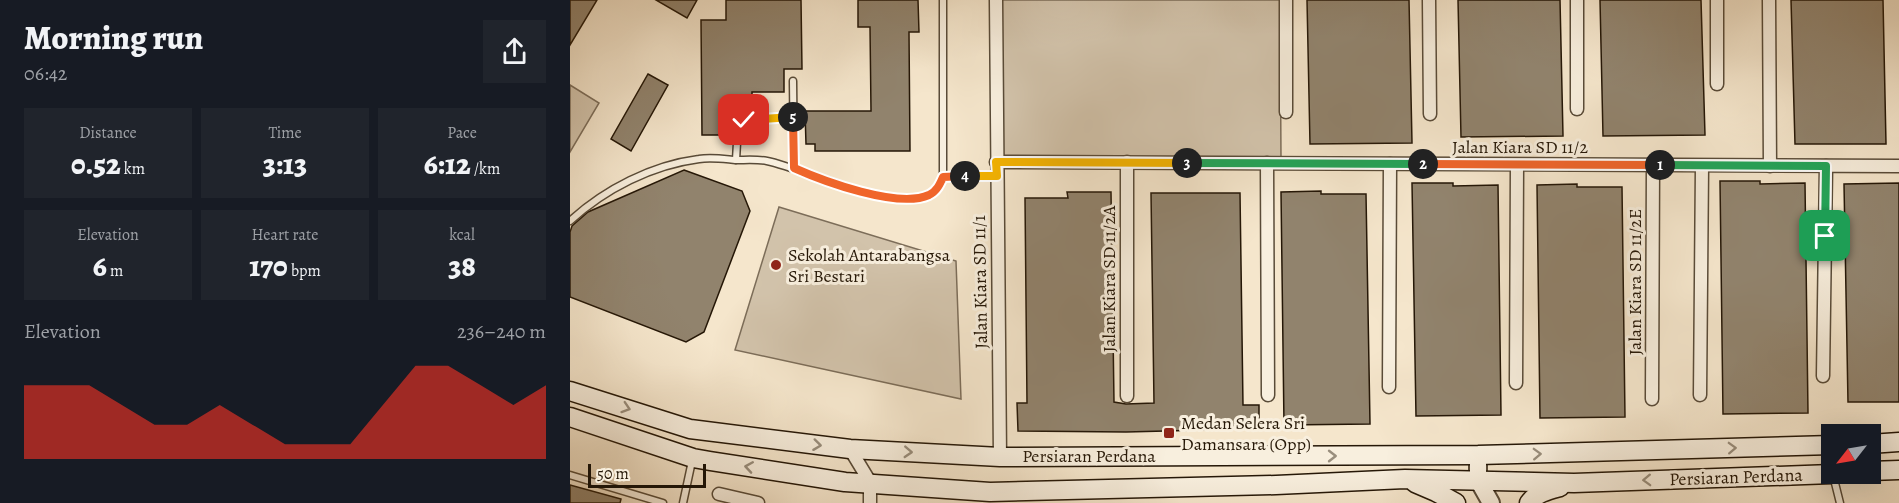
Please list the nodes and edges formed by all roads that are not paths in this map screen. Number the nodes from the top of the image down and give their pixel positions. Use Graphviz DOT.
graph roads {
  1 [pos="943,0"];
  2 [pos="996,0"];
  3 [pos="1286,0"];
  4 [pos="1429,0"];
  5 [pos="1577,0"];
  6 [pos="1717,0"];
  7 [pos="1769,0"];
  8 [pos="793,81"];
  9 [pos="1717,84"];
  10 [pos="1577,109"];
  11 [pos="1286,112"];
  12 [pos="1430,114"];
  13 [pos="793,117"];
  14 [pos="736,160"];
  15 [pos="996,162"];
  16 [pos="1126,162"];
  17 [pos="1267,163"];
  18 [pos="1390,164"];
  19 [pos="1517,165"];
  20 [pos="1653,165"];
  21 [pos="1702,166"];
  22 [pos="1770,166"];
  23 [pos="1826,166"];
  24 [pos="1899,166"];
  25 [pos="794,168"];
  26 [pos="997,176"];
  27 [pos="943,177"];
  28 [pos="570,221"];
  29 [pos="1823,376"];
  30 [pos="1516,383"];
  31 [pos="1389,387"];
  32 [pos="570,391"];
  33 [pos="1268,395"];
  34 [pos="1700,395"];
  35 [pos="1127,396"];
  36 [pos="1652,399"];
  37 [pos="570,417"];
  38 [pos="1899,442"];
  39 [pos="1881,443"];
  40 [pos="1821,445"];
  41 [pos="850,449"];
  42 [pos="1478,455"];
  43 [pos="1000,456"];
  44 [pos="693,458"];
  45 [pos="1899,470"];
  46 [pos="1881,471"];
  47 [pos="1821,474"];
  48 [pos="570,475"];
  49 [pos="1405,479"];
  50 [pos="1478,480"];
  51 [pos="870,483"];
  52 [pos="1574,483"];
  53 [pos="1835,484"];
  54 [pos="718,499"];
  55 [pos="663,503"];
  56 [pos="683,503"];
  57 [pos="758,503"];
  58 [pos="870,503"];
  59 [pos="1456,503"];
  60 [pos="1491,503"];
  61 [pos="1529,503"];
  62 [pos="1840,503"];
  1 -- 27 [label="lane"];
  2 -- 15 [label="street, Jalan Kiara SD 11/1"];
  3 -- 11 [label="street"];
  4 -- 12 [label="street"];
  5 -- 10 [label="street"];
  6 -- 9 [label="street"];
  7 -- 22 [label="street"];
  8 -- 13 [label="lane"];
  13 -- 14 [label="lane"];
  13 -- 25 [label="lane"];
  14 -- 25 [label="lane"];
  14 -- 28 [label="lane"];
  15 -- 16 [label="street, Jalan Kiara SD 11/2"];
  15 -- 26 [label="street, Jalan Kiara SD 11/1"];
  16 -- 17 [label="street, Jalan Kiara SD 11/2"];
  16 -- 35 [label="street, Jalan Kiara SD 11/2A"];
  17 -- 18 [label="street, Jalan Kiara SD 11/2"];
  17 -- 33 [label="street"];
  18 -- 19 [label="street, Jalan Kiara SD 11/2"];
  18 -- 31 [label="street"];
  19 -- 20 [label="street, Jalan Kiara SD 11/2"];
  19 -- 30 [label="street"];
  20 -- 21 [label="street, Jalan Kiara SD 11/2"];
  20 -- 36 [label="street, Jalan Kiara SD 11/2E"];
  21 -- 22 [label="street, Jalan Kiara SD 11/2"];
  21 -- 34 [label="street"];
  22 -- 23 [label="street, Jalan Kiara SD 11/2"];
  23 -- 24 [label="street, Jalan Kiara SD 11/2"];
  23 -- 29 [label="street"];
  25 -- 27 [label="lane"];
  26 -- 27 [label="lane"];
  26 -- 43 [label="street, Jalan Kiara SD 11/1"];
  32 -- 41 [label="main road, Persiaran Perdana, one-way"];
  37 -- 44 [label="main road, Persiaran Perdana"];
  38 -- 39 [label="main road"];
  42 -- 40 [label="main road, Persiaran Perdana, one-way"];
  41 -- 43 [label="main road, Persiaran Perdana, one-way"];
  41 -- 51 [label="street"];
  43 -- 42 [label="main road, Persiaran Perdana, one-way"];
  42 -- 50 [label="street"];
  51 -- 44 [label="main road, Persiaran Perdana, one-way"];
  44 -- 56 [label="lane"];
  45 -- 46 [label="main road"];
  47 -- 52 [label="main road, Persiaran Perdana, one-way"];
  48 -- 55 [label="lane"];
  49 -- 50 [label="main road, Persiaran Perdana"];
  49 -- 51 [label="main road, Persiaran Perdana"];
  49 -- 59 [label="main road"];
  50 -- 52 [label="main road, Persiaran Perdana"];
  50 -- 60 [label="street"];
  51 -- 58 [label="street"];
  52 -- 61 [label="main road"];
  53 -- 62 [label="lane"];
  54 -- 57 [label="street"];
}
